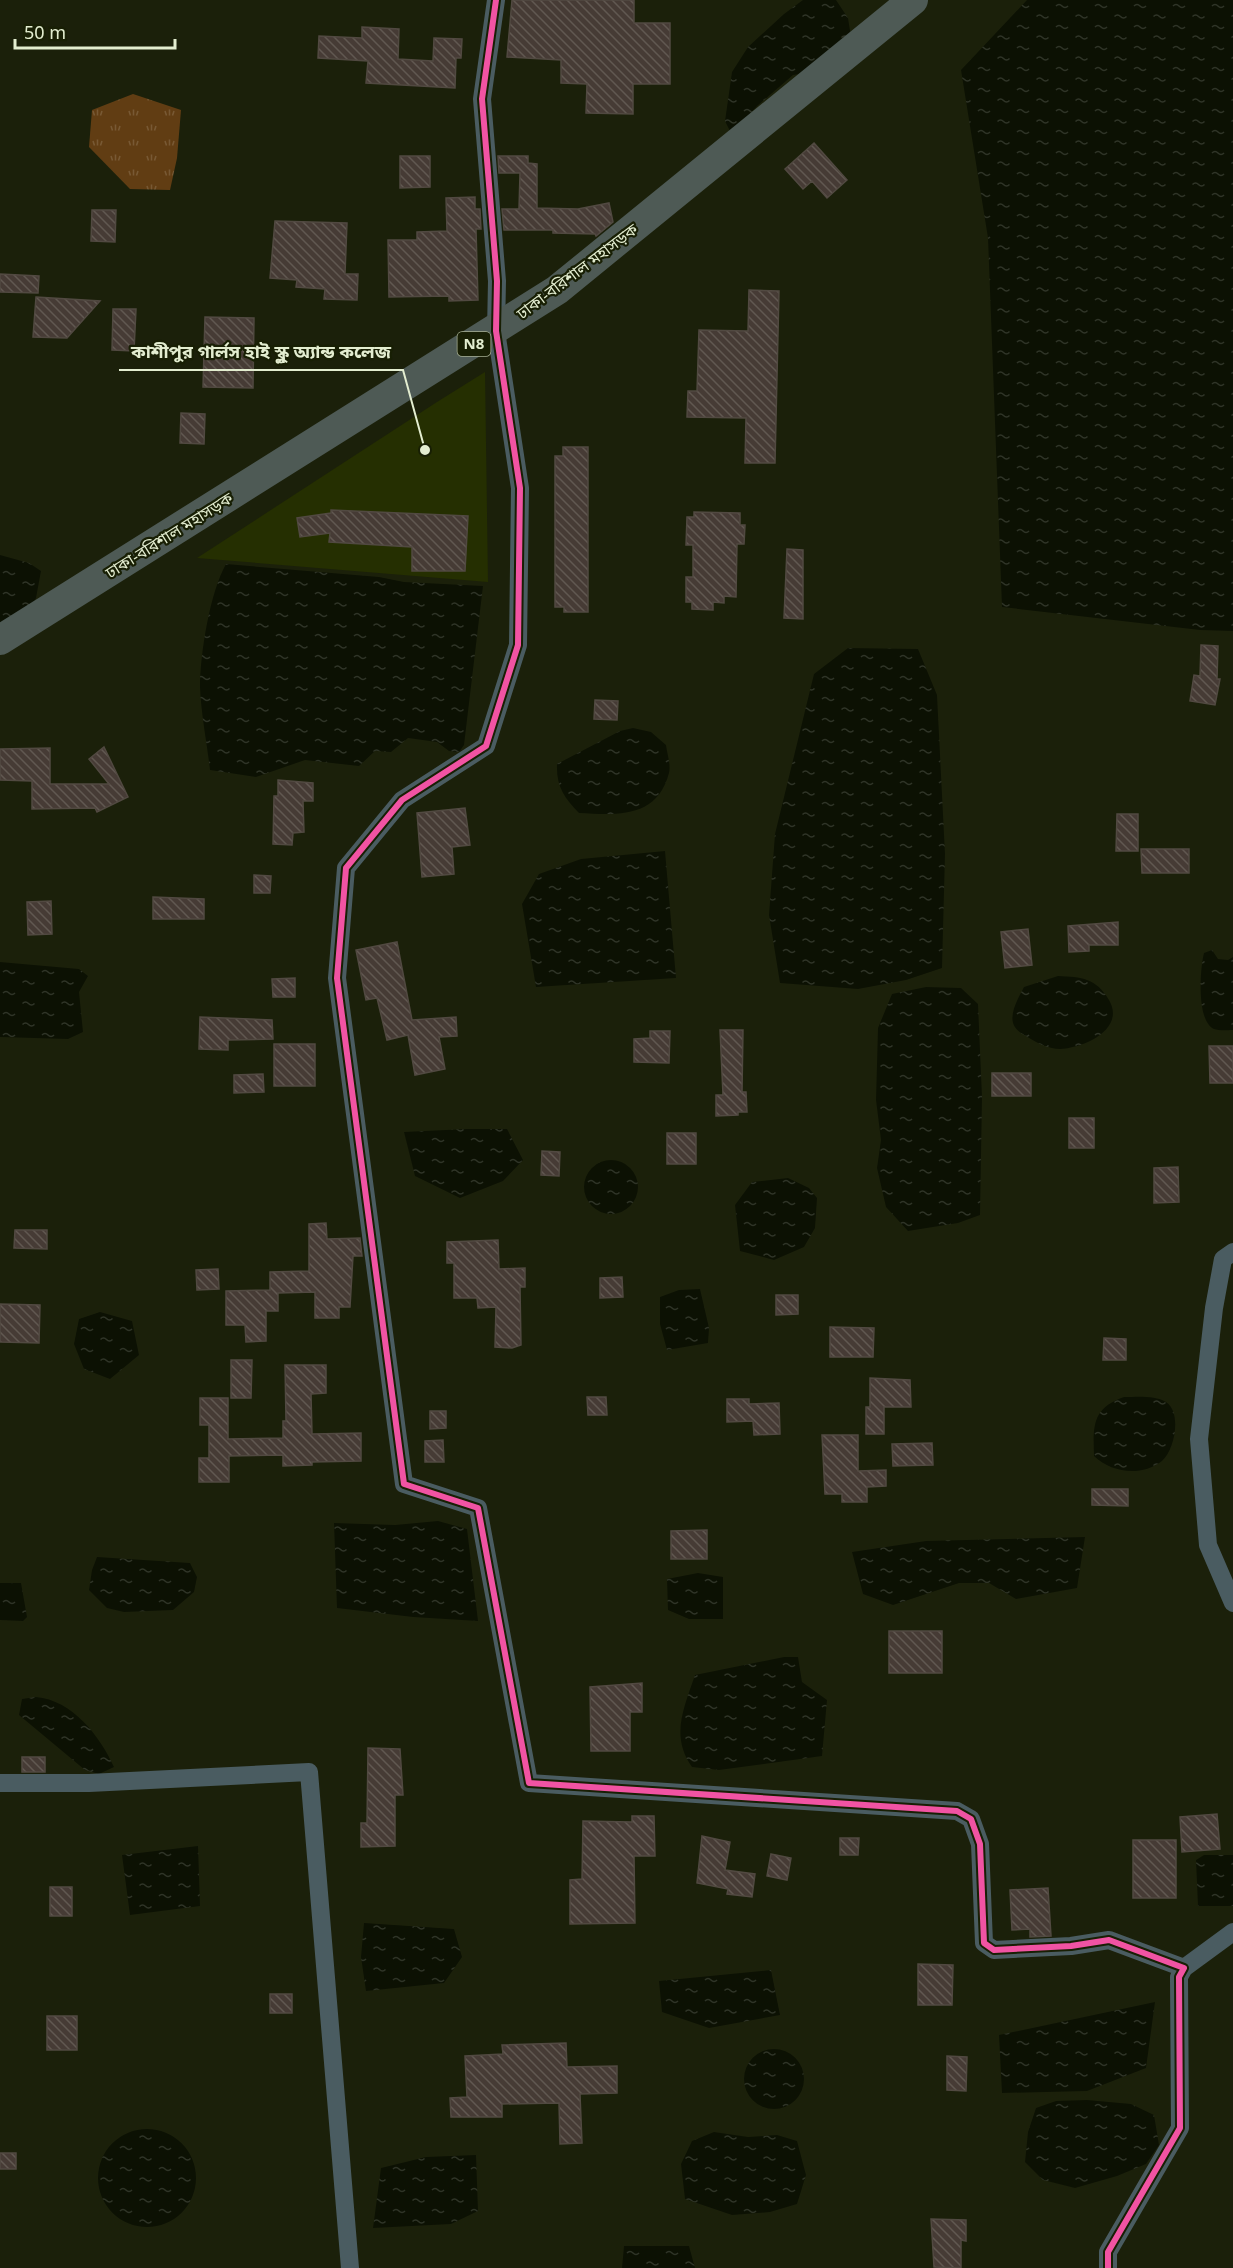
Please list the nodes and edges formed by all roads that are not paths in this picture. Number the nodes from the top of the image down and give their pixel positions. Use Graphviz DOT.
graph roads {
  1 [pos="496,0"];
  2 [pos="913,0"];
  3 [pos="496,331"];
  4 [pos="0,640"];
  5 [pos="1233,1252"];
  6 [pos="1233,1603"];
  7 [pos="0,1783"];
  8 [pos="1233,1932"];
  9 [pos="1184,1968"];
  10 [pos="350,2268"];
  11 [pos="1108,2268"];
  1 -- 3 [label="street"];
  2 -- 3 [label="highway, ঢাকা-বরিশাল মহাসড়ক / N8"];
  3 -- 4 [label="highway, ঢাকা-বরিশাল মহাসড়ক / N8"];
  3 -- 9 [label="street"];
  5 -- 6 [label="street"];
  7 -- 10 [label="street"];
  8 -- 9 [label="street"];
  9 -- 11 [label="street"];
}
